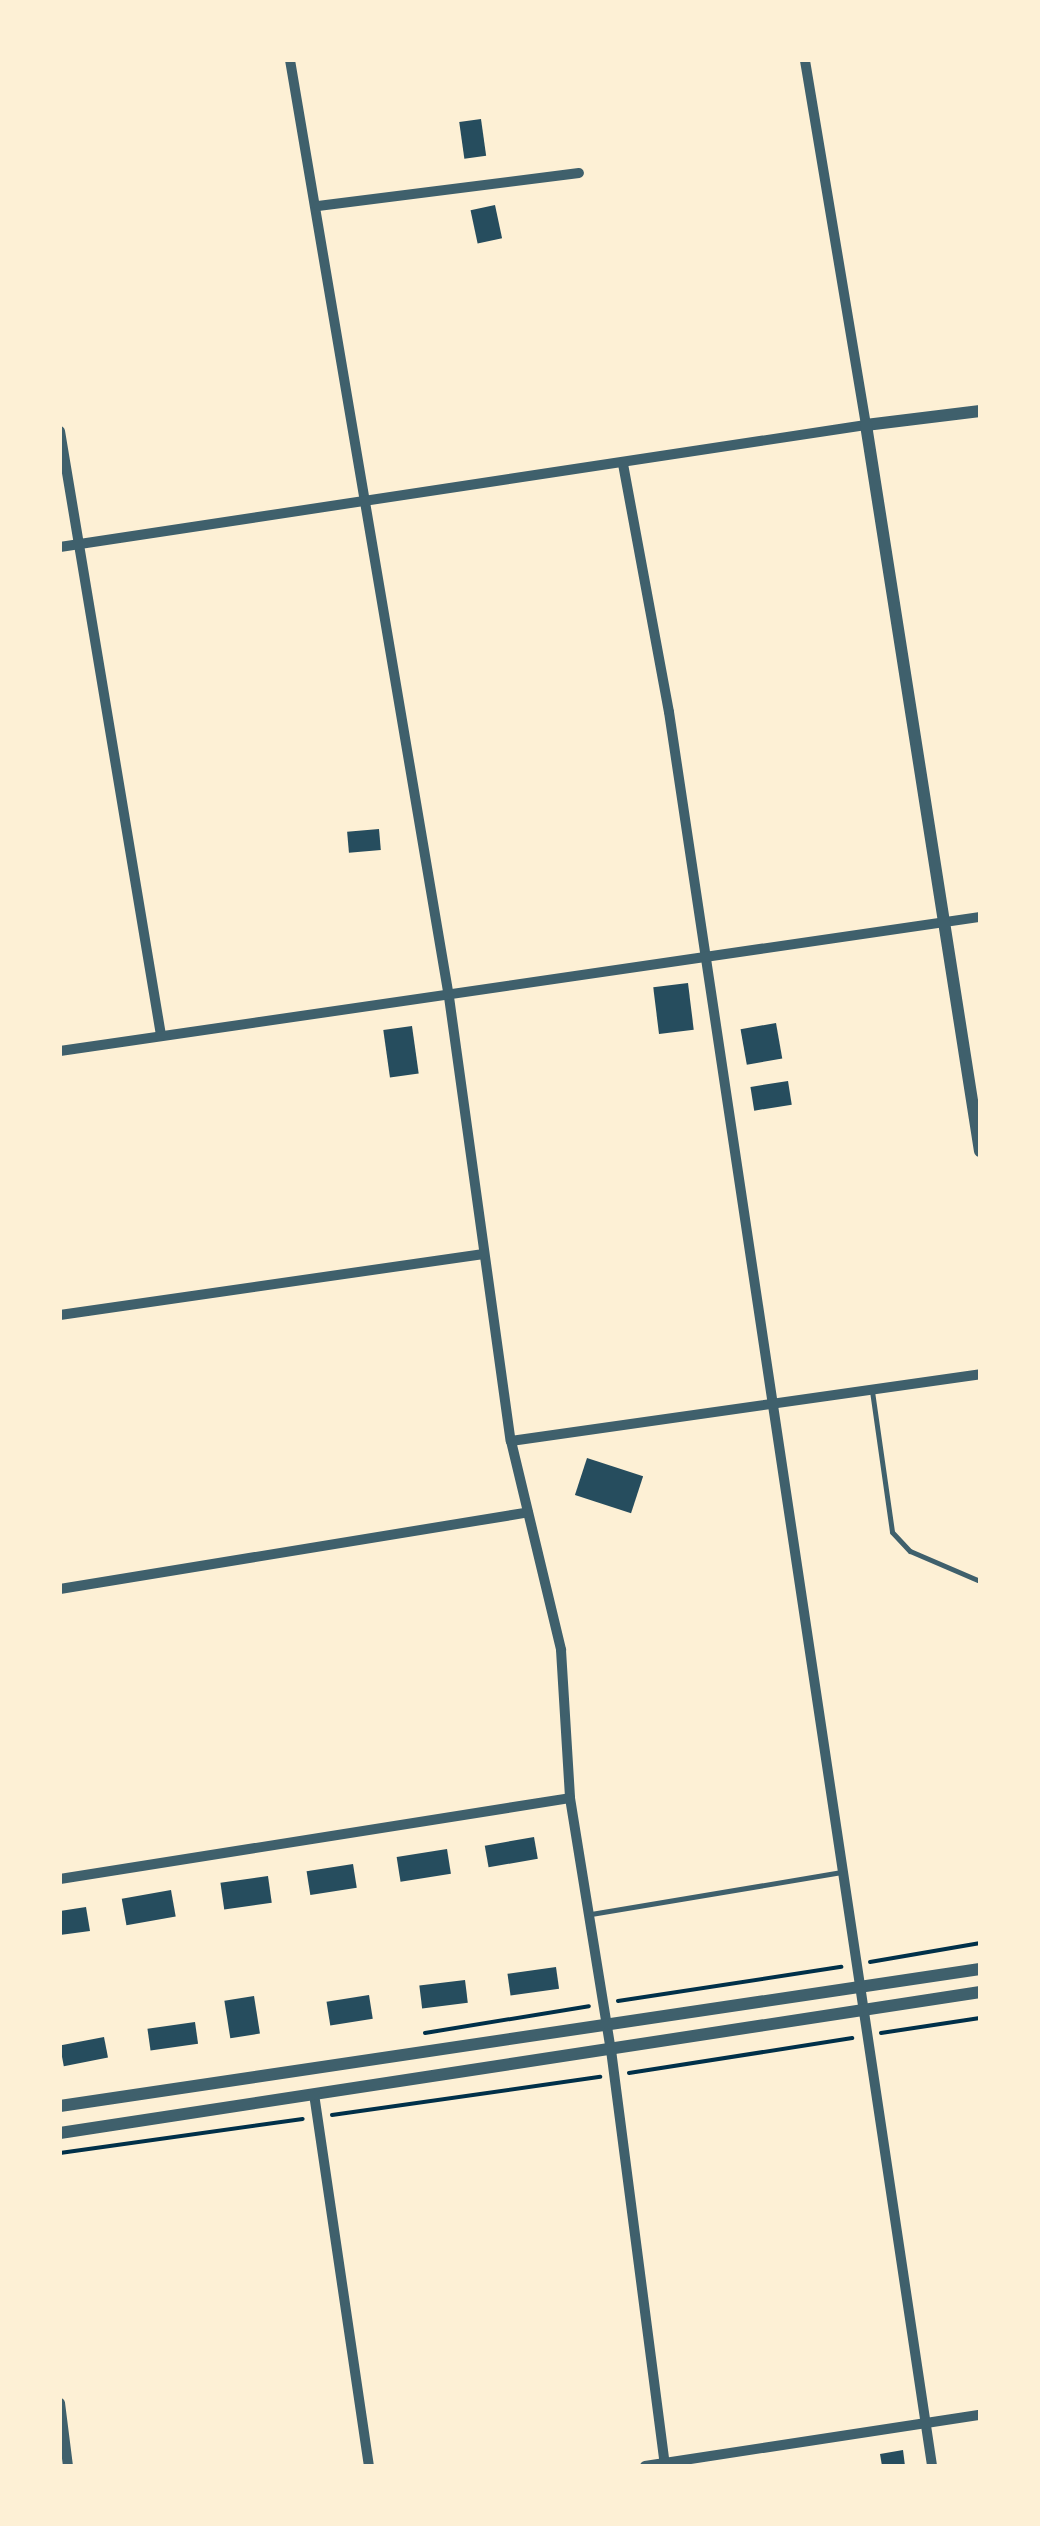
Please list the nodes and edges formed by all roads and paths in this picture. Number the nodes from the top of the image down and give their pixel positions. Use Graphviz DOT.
graph roads {
  1 [pos="290,60"];
  2 [pos="805,60"];
  3 [pos="578,173"];
  4 [pos="318,206"];
  5 [pos="980,411"];
  6 [pos="866,426"];
  7 [pos="60,431"];
  8 [pos="623,464"];
  9 [pos="364,503"];
  10 [pos="76,545"];
  11 [pos="60,547"];
  12 [pos="980,917"];
  13 [pos="947,922"];
  14 [pos="704,958"];
  15 [pos="449,997"];
  16 [pos="161,1035"];
  17 [pos="60,1051"];
  18 [pos="980,1152"];
  19 [pos="484,1254"];
  20 [pos="60,1315"];
  21 [pos="980,1374"];
  22 [pos="872,1391"];
  23 [pos="776,1406"];
  24 [pos="511,1441"];
  25 [pos="528,1512"];
  26 [pos="980,1581"];
  27 [pos="60,1588"];
  28 [pos="570,1798"];
  29 [pos="843,1871"];
  30 [pos="60,1880"];
  31 [pos="588,1914"];
  32 [pos="980,1943"];
  33 [pos="858,1964"];
  34 [pos="980,1969"];
  35 [pos="862,1984"];
  36 [pos="980,1992"];
  37 [pos="603,2004"];
  38 [pos="864,2009"];
  39 [pos="980,2018"];
  40 [pos="606,2022"];
  41 [pos="434,2032"];
  42 [pos="868,2035"];
  43 [pos="611,2050"];
  44 [pos="615,2075"];
  45 [pos="314,2094"];
  46 [pos="60,2106"];
  47 [pos="318,2117"];
  48 [pos="60,2133"];
  49 [pos="60,2153"];
  50 [pos="60,2403"];
  51 [pos="980,2414"];
  52 [pos="926,2422"];
  53 [pos="665,2465"];
  54 [pos="68,2466"];
  55 [pos="369,2466"];
  56 [pos="645,2466"];
  57 [pos="932,2466"];
  1 -- 4 [label="street"];
  2 -- 6 [label="street"];
  3 -- 4 [label="street"];
  4 -- 9 [label="street"];
  5 -- 6 [label="street"];
  6 -- 8 [label="street"];
  6 -- 13 [label="street"];
  7 -- 10 [label="street"];
  8 -- 9 [label="street"];
  8 -- 14 [label="street"];
  9 -- 10 [label="street"];
  9 -- 15 [label="street"];
  10 -- 11 [label="street"];
  10 -- 16 [label="street"];
  12 -- 13 [label="street"];
  13 -- 14 [label="street"];
  13 -- 18 [label="street"];
  14 -- 15 [label="street"];
  14 -- 23 [label="street"];
  15 -- 16 [label="street"];
  15 -- 19 [label="street"];
  16 -- 17 [label="street"];
  19 -- 20 [label="street"];
  19 -- 24 [label="street"];
  21 -- 22 [label="street"];
  22 -- 23 [label="street"];
  22 -- 26 [label="lane"];
  23 -- 24 [label="street"];
  23 -- 29 [label="street"];
  24 -- 25 [label="street"];
  25 -- 27 [label="street"];
  25 -- 28 [label="street"];
  28 -- 30 [label="street"];
  28 -- 31 [label="street"];
  29 -- 31 [label="lane"];
  29 -- 33 [label="street"];
  31 -- 37 [label="street"];
  32 -- 33 [label="path"];
  33 -- 35 [label="street"];
  33 -- 37 [label="path"];
  34 -- 35 [label="street"];
  35 -- 38 [label="street"];
  35 -- 40 [label="street"];
  36 -- 38 [label="street"];
  37 -- 40 [label="street"];
  37 -- 41 [label="path"];
  38 -- 42 [label="street"];
  38 -- 43 [label="street"];
  39 -- 42 [label="path"];
  40 -- 43 [label="street"];
  40 -- 46 [label="street"];
  42 -- 44 [label="path"];
  42 -- 52 [label="street"];
  43 -- 44 [label="street"];
  43 -- 45 [label="street"];
  44 -- 47 [label="path"];
  44 -- 53 [label="street"];
  45 -- 47 [label="street"];
  45 -- 48 [label="street"];
  47 -- 49 [label="path"];
  47 -- 55 [label="street"];
  50 -- 54 [label="street"];
  51 -- 52 [label="street"];
  52 -- 53 [label="street"];
  52 -- 57 [label="street"];
  53 -- 56 [label="street"];
}
